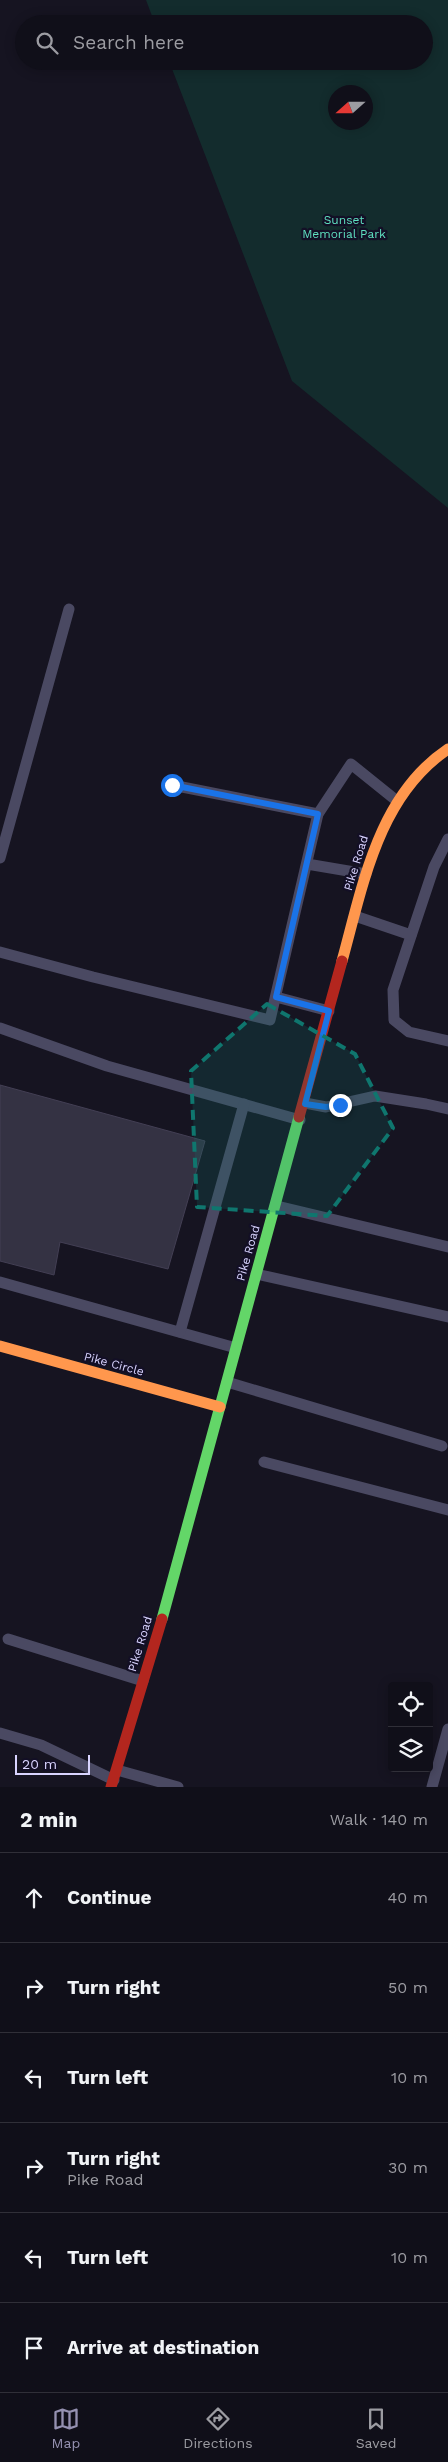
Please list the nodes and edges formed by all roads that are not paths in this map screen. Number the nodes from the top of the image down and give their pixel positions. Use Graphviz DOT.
graph roads {
  1 [pos="68,609"];
  2 [pos="448,749"];
  3 [pos="172,785"];
  4 [pos="397,801"];
  5 [pos="318,814"];
  6 [pos="448,839"];
  7 [pos="0,858"];
  8 [pos="307,864"];
  9 [pos="366,874"];
  10 [pos="355,916"];
  11 [pos="411,935"];
  12 [pos="0,952"];
  13 [pos="276,997"];
  14 [pos="329,1011"];
  15 [pos="0,1028"];
  16 [pos="448,1041"];
  17 [pos="244,1104"];
  18 [pos="305,1104"];
  19 [pos="448,1110"];
  20 [pos="300,1120"];
  21 [pos="277,1206"];
  22 [pos="448,1247"];
  23 [pos="256,1274"];
  24 [pos="0,1282"];
  25 [pos="448,1317"];
  26 [pos="180,1332"];
  27 [pos="0,1346"];
  28 [pos="236,1348"];
  29 [pos="228,1382"];
  30 [pos="220,1407"];
  31 [pos="442,1446"];
  32 [pos="264,1462"];
  33 [pos="448,1510"];
  34 [pos="8,1639"];
  35 [pos="143,1681"];
  36 [pos="448,1729"];
  37 [pos="0,1733"];
  38 [pos="114,1779"];
  39 [pos="178,1787"];
  40 [pos="432,1787"];
  1 -- 7 [label="lane"];
  2 -- 4 [label="street, Pike Road"];
  3 -- 5 [label="lane"];
  4 -- 5 [label="lane"];
  4 -- 9 [label="street, Pike Road"];
  5 -- 8 [label="lane"];
  6 -- 11 [label="lane"];
  8 -- 9 [label="lane"];
  8 -- 13 [label="lane"];
  9 -- 10 [label="street, Pike Road"];
  10 -- 11 [label="lane"];
  10 -- 14 [label="street, Pike Road"];
  11 -- 16 [label="lane"];
  12 -- 13 [label="lane"];
  13 -- 14 [label="lane"];
  14 -- 18 [label="street, Pike Road"];
  15 -- 17 [label="lane"];
  17 -- 20 [label="lane"];
  17 -- 26 [label="lane"];
  18 -- 19 [label="lane"];
  18 -- 20 [label="street, Pike Road"];
  20 -- 21 [label="street, Pike Road"];
  21 -- 22 [label="lane"];
  21 -- 23 [label="street, Pike Road"];
  23 -- 25 [label="lane"];
  23 -- 28 [label="street, Pike Road"];
  24 -- 26 [label="lane"];
  26 -- 28 [label="lane"];
  27 -- 30 [label="street, Pike Circle"];
  28 -- 29 [label="street, Pike Road"];
  29 -- 30 [label="street, Pike Road"];
  29 -- 31 [label="lane"];
  30 -- 35 [label="street, Pike Road"];
  32 -- 33 [label="lane"];
  34 -- 35 [label="lane"];
  35 -- 38 [label="street, Pike Road"];
  36 -- 40 [label="lane"];
  37 -- 38 [label="lane"];
  38 -- 39 [label="lane"];
}
